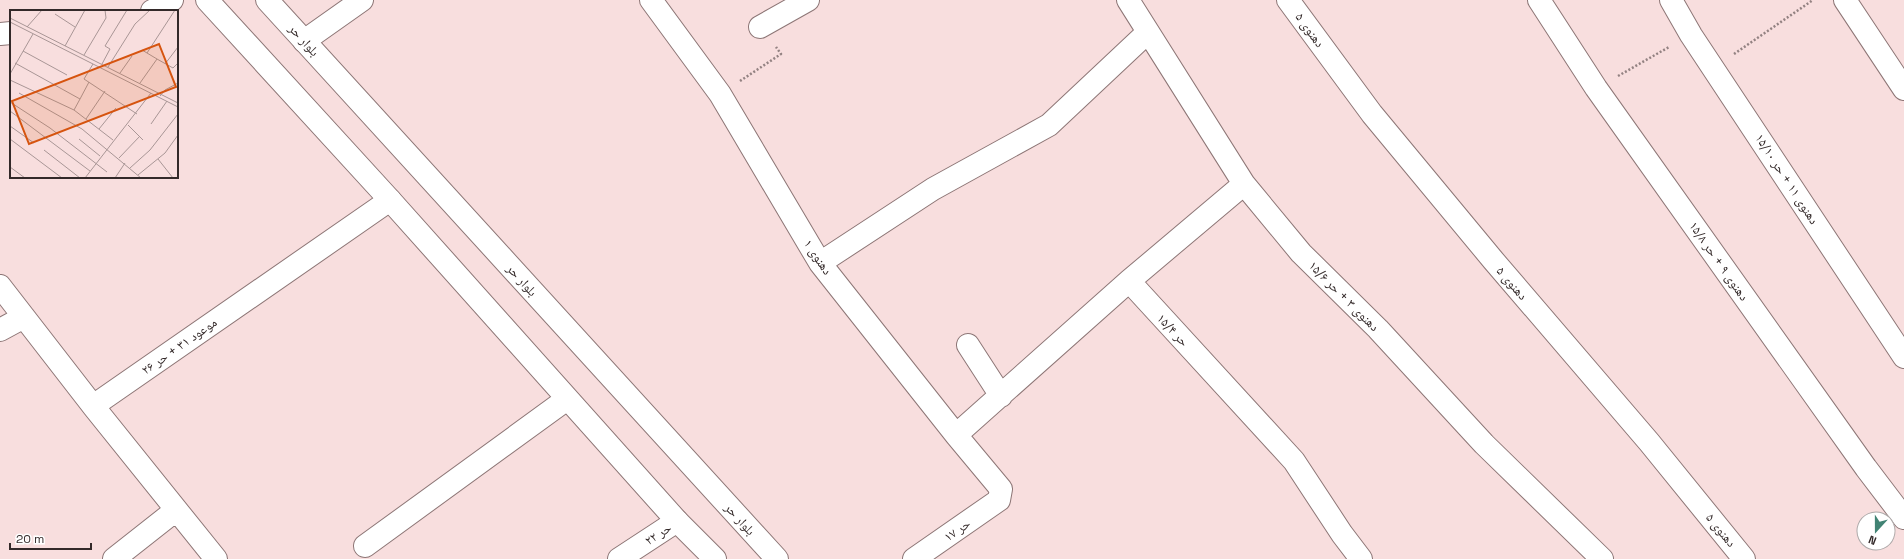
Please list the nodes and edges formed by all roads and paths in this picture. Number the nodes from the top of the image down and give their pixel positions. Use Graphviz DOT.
graph roads {
  1 [pos="172,0"];
  2 [pos="207,0"];
  3 [pos="267,0"];
  4 [pos="362,0"];
  5 [pos="651,0"];
  6 [pos="808,0"];
  7 [pos="1128,0"];
  8 [pos="1288,0"];
  9 [pos="1539,0"];
  10 [pos="1671,0"];
  11 [pos="1813,0"];
  12 [pos="1845,0"];
  13 [pos="154,10"];
  14 [pos="760,26"];
  15 [pos="1148,32"];
  16 [pos="10,33"];
  17 [pos="0,34"];
  18 [pos="1692,35"];
  19 [pos="304,41"];
  20 [pos="1713,68"];
  21 [pos="1596,88"];
  22 [pos="1904,89"];
  23 [pos="720,94"];
  24 [pos="1244,184"];
  25 [pos="390,200"];
  26 [pos="820,263"];
  27 [pos="1129,281"];
  28 [pos="0,286"];
  29 [pos="24,316"];
  30 [pos="0,330"];
  31 [pos="968,345"];
  32 [pos="1904,357"];
  33 [pos="1001,396"];
  34 [pos="567,399"];
  35 [pos="92,406"];
  36 [pos="956,435"];
  37 [pos="999,500"];
  38 [pos="176,510"];
  39 [pos="1904,518"];
  40 [pos="677,521"];
  41 [pos="365,546"];
  42 [pos="114,559"];
  43 [pos="216,559"];
  44 [pos="620,559"];
  45 [pos="715,559"];
  46 [pos="777,559"];
  47 [pos="914,559"];
  48 [pos="1361,559"];
  49 [pos="1602,559"];
  50 [pos="1744,559"];
  1 -- 13 [label="street"];
  2 -- 25 [label="street"];
  3 -- 19 [label="street, بلوار حر"];
  4 -- 19 [label="street"];
  5 -- 23 [label="street, دهنوی ۱"];
  6 -- 14 [label="street"];
  7 -- 15 [label="street, دهنوی ۳ + حر ۱۵/۶"];
  8 -- 50 [label="street, دهنوی ۵"];
  9 -- 21 [label="street, دهنوی ۹ + حر ۱۵/۸"];
  10 -- 18 [label="street, دهنوی ۱۱ + حر ۱۵/۱۰"];
  11 -- 20 [label="path"];
  12 -- 22 [label="street"];
  14 -- 23 [label="path"];
  15 -- 24 [label="street, دهنوی ۳ + حر ۱۵/۶"];
  15 -- 26 [label="street"];
  16 -- 17 [label="street"];
  18 -- 20 [label="street, دهنوی ۱۱ + حر ۱۵/۱۰"];
  18 -- 21 [label="path"];
  19 -- 46 [label="street, بلوار حر"];
  20 -- 32 [label="street, دهنوی ۱۱ + حر ۱۵/۱۰"];
  21 -- 39 [label="street, دهنوی ۹ + حر ۱۵/۸"];
  23 -- 26 [label="street, دهنوی ۱"];
  24 -- 27 [label="street"];
  24 -- 49 [label="street, دهنوی ۳ + حر ۱۵/۶"];
  25 -- 34 [label="street"];
  25 -- 35 [label="street, موعود ۳۱ + حر ۲۶"];
  26 -- 36 [label="street, دهنوی ۱"];
  27 -- 33 [label="street"];
  27 -- 48 [label="street, حر ۱۵/۴"];
  28 -- 29 [label="street"];
  29 -- 30 [label="street"];
  29 -- 35 [label="street"];
  31 -- 33 [label="street"];
  33 -- 36 [label="street"];
  34 -- 40 [label="street"];
  34 -- 41 [label="street"];
  35 -- 38 [label="street"];
  36 -- 37 [label="street, دهنوی ۱"];
  37 -- 47 [label="street, حر ۱۷"];
  38 -- 42 [label="street"];
  38 -- 43 [label="street"];
  40 -- 44 [label="street, حر ۲۲"];
  40 -- 45 [label="street"];
}
